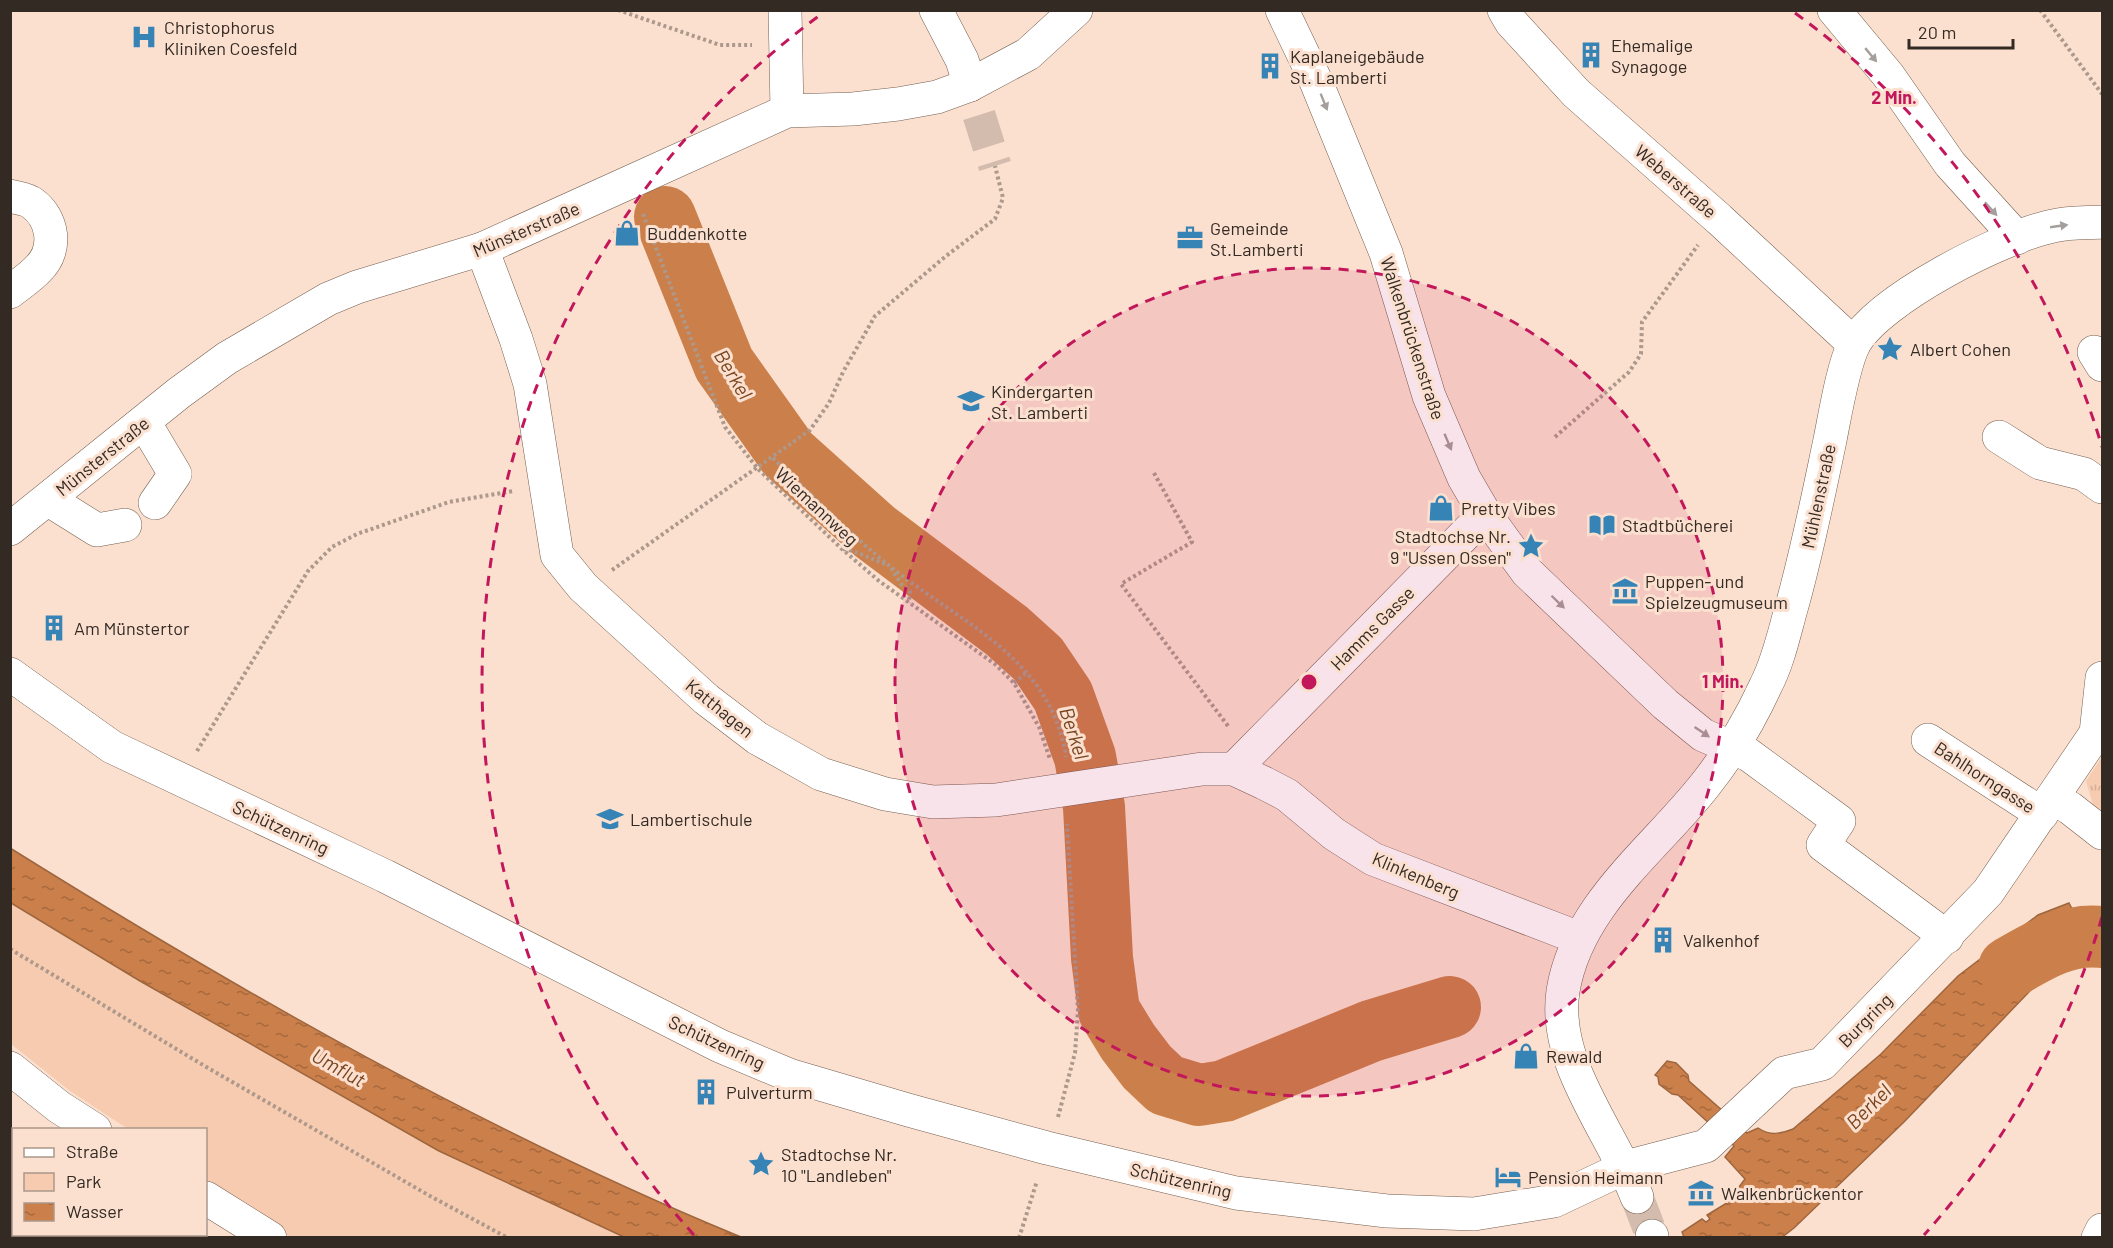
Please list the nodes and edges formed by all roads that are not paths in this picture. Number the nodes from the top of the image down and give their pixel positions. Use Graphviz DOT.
graph roads {
  1 [pos="785,10"];
  2 [pos="936,10"];
  3 [pos="1076,10"];
  4 [pos="1282,10"];
  5 [pos="1834,10"];
  6 [pos="1513,14"];
  7 [pos="970,86"];
  8 [pos="787,111"];
  9 [pos="10,196"];
  10 [pos="2103,222"];
  11 [pos="2017,238"];
  12 [pos="482,249"];
  13 [pos="10,292"];
  14 [pos="1854,344"];
  15 [pos="144,422"];
  16 [pos="1999,437"];
  17 [pos="2103,487"];
  18 [pos="49,500"];
  19 [pos="155,503"];
  20 [pos="1485,514"];
  21 [pos="125,525"];
  22 [pos="10,529"];
  23 [pos="10,674"];
  24 [pos="2103,678"];
  25 [pos="1928,740"];
  26 [pos="1731,748"];
  27 [pos="1243,759"];
  28 [pos="2047,806"];
  29 [pos="2103,833"];
  30 [pos="1947,937"];
  31 [pos="1579,938"];
  32 [pos="10,1068"];
  33 [pos="92,1128"];
  34 [pos="1631,1182"];
  35 [pos="207,1199"];
  36 [pos="2103,1230"];
  37 [pos="270,1238"];
  38 [pos="2098,1238"];
  1 -- 8 [label="street"];
  2 -- 7 [label="street"];
  3 -- 7 [label="street, Münsterstraße"];
  4 -- 20 [label="street, Walkenbrückenstraße, one-way"];
  5 -- 11 [label="street, one-way"];
  6 -- 14 [label="street, Weberstraße"];
  7 -- 8 [label="street, Münsterstraße"];
  8 -- 12 [label="street, Münsterstraße"];
  9 -- 13 [label="street"];
  11 -- 10 [label="street, Mühlenstraße, one-way"];
  11 -- 14 [label="street, Mühlenstraße"];
  12 -- 15 [label="street, Münsterstraße"];
  12 -- 27 [label="street, Katthagen"];
  14 -- 26 [label="street, Mühlenstraße"];
  15 -- 18 [label="street, Münsterstraße"];
  15 -- 19 [label="street"];
  16 -- 17 [label="street"];
  18 -- 21 [label="street"];
  18 -- 22 [label="street, Münsterstraße"];
  20 -- 26 [label="street, Walkenbrückenstraße, one-way"];
  20 -- 27 [label="street, Hamms Gasse"];
  23 -- 34 [label="street, Schützenring"];
  24 -- 28 [label="street, Burgring"];
  25 -- 28 [label="street, Bahlhorngasse"];
  26 -- 30 [label="street, Walkenbrückenstraße"];
  26 -- 31 [label="street, Mühlenstraße"];
  27 -- 31 [label="street, Klinkenberg"];
  28 -- 29 [label="street"];
  28 -- 30 [label="street, Burgring"];
  30 -- 34 [label="street, Burgring"];
  31 -- 34 [label="street, Mühlenstraße"];
  32 -- 33 [label="street"];
  35 -- 37 [label="street"];
  36 -- 38 [label="street"];
}
